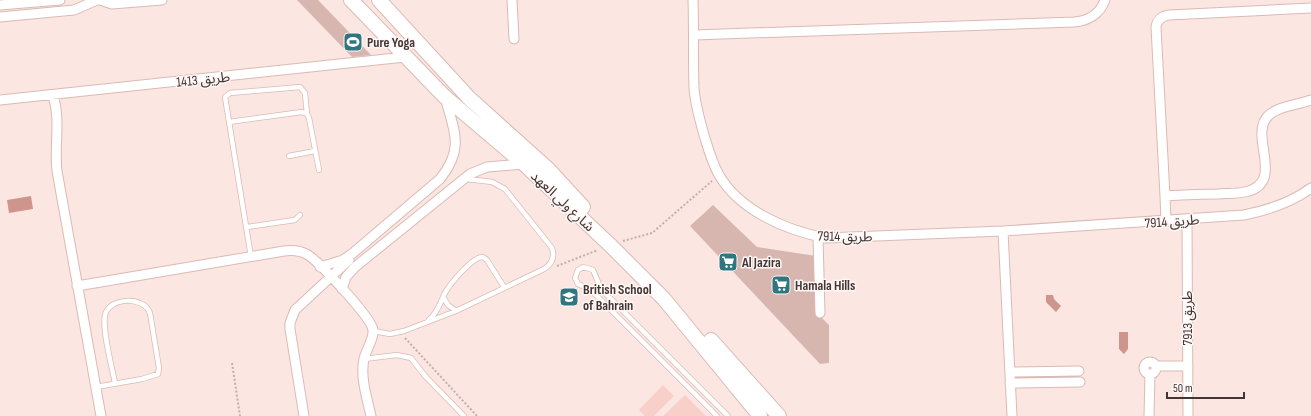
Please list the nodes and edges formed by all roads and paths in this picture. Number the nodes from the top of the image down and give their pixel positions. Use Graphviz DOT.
graph roads {
  1 [pos="60,0"];
  2 [pos="99,0"];
  3 [pos="162,0"];
  4 [pos="351,0"];
  5 [pos="379,0"];
  6 [pos="512,0"];
  7 [pos="693,0"];
  8 [pos="1105,0"];
  9 [pos="0,5"];
  10 [pos="1311,8"];
  11 [pos="0,17"];
  12 [pos="694,35"];
  13 [pos="514,39"];
  14 [pos="406,57"];
  15 [pos="53,94"];
  16 [pos="444,96"];
  17 [pos="0,100"];
  18 [pos="1311,100"];
  19 [pos="307,114"];
  20 [pos="229,122"];
  21 [pos="315,151"];
  22 [pos="289,156"];
  23 [pos="524,164"];
  24 [pos="319,170"];
  25 [pos="719,176"];
  26 [pos="463,178"];
  27 [pos="440,179"];
  28 [pos="1311,188"];
  29 [pos="449,189"];
  30 [pos="1165,196"];
  31 [pos="300,215"];
  32 [pos="1187,220"];
  33 [pos="1166,222"];
  34 [pos="594,225"];
  35 [pos="247,227"];
  36 [pos="1003,231"];
  37 [pos="818,236"];
  38 [pos="613,244"];
  39 [pos="353,253"];
  40 [pos="251,257"];
  41 [pos="320,267"];
  42 [pos="551,268"];
  43 [pos="331,277"];
  44 [pos="597,282"];
  45 [pos="78,286"];
  46 [pos="504,287"];
  47 [pos="588,288"];
  48 [pos="342,290"];
  49 [pos="443,297"];
  50 [pos="456,311"];
  51 [pos="820,313"];
  52 [pos="428,320"];
  53 [pos="373,330"];
  54 [pos="412,335"];
  55 [pos="364,359"];
  56 [pos="232,363"];
  57 [pos="1188,366"];
  58 [pos="1079,370"];
  59 [pos="1010,372"];
  60 [pos="1080,382"];
  61 [pos="1010,383"];
  62 [pos="115,384"];
  63 [pos="96,387"];
  64 [pos="101,416"];
  65 [pos="240,416"];
  66 [pos="304,416"];
  67 [pos="371,416"];
  68 [pos="464,416"];
  69 [pos="477,416"];
  70 [pos="717,416"];
  71 [pos="728,416"];
  72 [pos="760,416"];
  73 [pos="778,416"];
  74 [pos="1012,416"];
  75 [pos="1149,416"];
  76 [pos="1188,416"];
  1 -- 9 [label="street"];
  2 -- 3 [label="street"];
  2 -- 11 [label="street"];
  4 -- 14 [label="main road, شارع ولي العهد"];
  5 -- 34 [label="main road, شارع ولي العهد"];
  6 -- 13 [label="street"];
  7 -- 12 [label="street, طريق 7914"];
  8 -- 12 [label="street"];
  10 -- 30 [label="street"];
  12 -- 25 [label="street, طريق 7914"];
  14 -- 15 [label="street, طريق 1413"];
  14 -- 16 [label="main road, شارع ولي العهد"];
  15 -- 17 [label="street, طريق 1413"];
  15 -- 45 [label="street"];
  16 -- 23 [label="main road, شارع ولي العهد"];
  16 -- 27 [label="street"];
  18 -- 30 [label="street"];
  19 -- 20 [label="lane"];
  19 -- 20 [label="lane"];
  19 -- 21 [label="lane"];
  20 -- 35 [label="lane"];
  21 -- 22 [label="lane"];
  21 -- 24 [label="lane"];
  23 -- 26 [label="street"];
  23 -- 34 [label="main road, شارع ولي العهد"];
  25 -- 37 [label="street, طريق 7914"];
  25 -- 38 [label="path"];
  26 -- 29 [label="street"];
  26 -- 46 [label="lane"];
  27 -- 29 [label="street"];
  27 -- 39 [label="street"];
  28 -- 32 [label="street, طريق 7914"];
  29 -- 48 [label="street"];
  30 -- 33 [label="street"];
  31 -- 35 [label="lane"];
  32 -- 33 [label="street, طريق 7914"];
  32 -- 57 [label="street, طريق 7913"];
  33 -- 36 [label="street, طريق 7914"];
  34 -- 38 [label="main road, شارع ولي العهد"];
  35 -- 40 [label="lane"];
  36 -- 37 [label="street, طريق 7914"];
  36 -- 59 [label="street"];
  37 -- 51 [label="street"];
  38 -- 42 [label="path"];
  38 -- 72 [label="main road, شارع ولي العهد"];
  38 -- 73 [label="main road, شارع ولي العهد"];
  39 -- 41 [label="street"];
  39 -- 43 [label="street"];
  40 -- 41 [label="street"];
  40 -- 45 [label="street"];
  41 -- 43 [label="street"];
  43 -- 48 [label="street"];
  43 -- 66 [label="street"];
  44 -- 47 [label="lane"];
  44 -- 47 [label="lane"];
  44 -- 71 [label="lane"];
  45 -- 63 [label="street"];
  46 -- 49 [label="lane"];
  46 -- 50 [label="lane"];
  47 -- 70 [label="lane"];
  48 -- 53 [label="street"];
  49 -- 50 [label="lane"];
  49 -- 52 [label="lane"];
  50 -- 52 [label="lane"];
  52 -- 53 [label="lane"];
  53 -- 55 [label="street"];
  54 -- 69 [label="path"];
  55 -- 67 [label="street"];
  55 -- 68 [label="lane"];
  56 -- 65 [label="path"];
  57 -- 75 [label="street"];
  57 -- 76 [label="street, طريق 7913"];
  58 -- 59 [label="street"];
  59 -- 61 [label="street"];
  60 -- 61 [label="street"];
  61 -- 74 [label="street"];
  62 -- 62 [label="lane"];
  62 -- 63 [label="lane"];
  63 -- 64 [label="street"];
}
